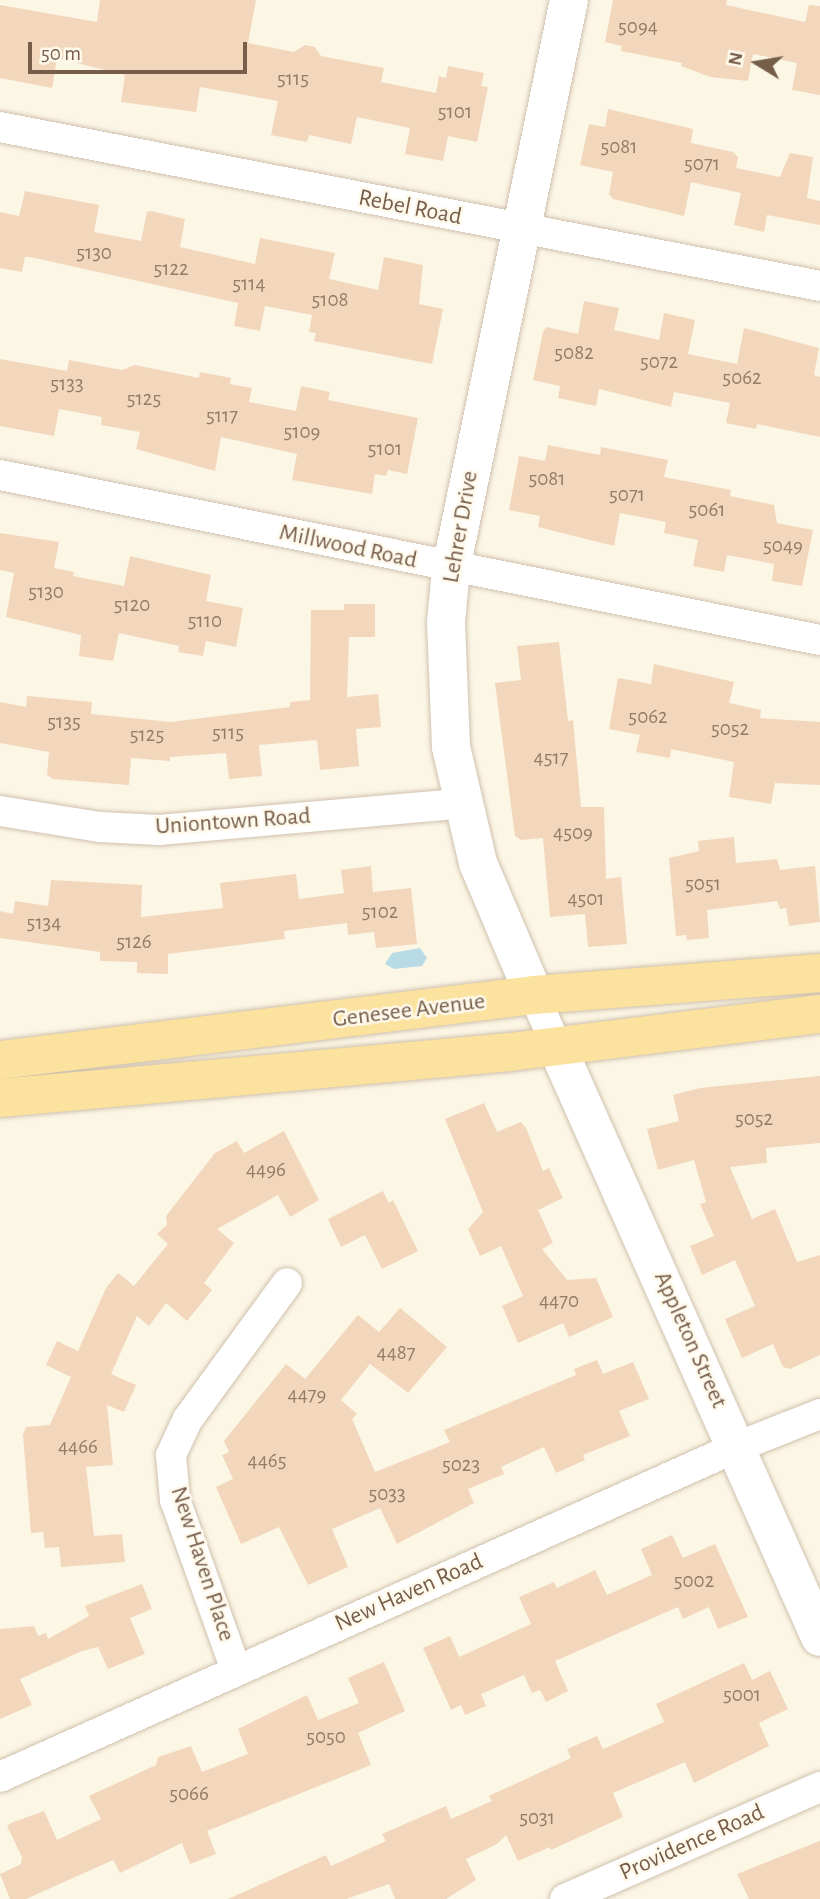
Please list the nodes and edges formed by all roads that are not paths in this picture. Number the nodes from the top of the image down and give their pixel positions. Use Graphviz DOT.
graph roads {
  1 [pos="569,0"];
  2 [pos="0,127"];
  3 [pos="520,230"];
  4 [pos="820,286"];
  5 [pos="0,475"];
  6 [pos="451,569"];
  7 [pos="820,640"];
  8 [pos="467,803"];
  9 [pos="0,811"];
  10 [pos="820,973"];
  11 [pos="534,995"];
  12 [pos="820,1014"];
  13 [pos="556,1045"];
  14 [pos="0,1060"];
  15 [pos="0,1098"];
  16 [pos="287,1283"];
  17 [pos="820,1414"];
  18 [pos="737,1447"];
  19 [pos="820,1637"];
  20 [pos="236,1670"];
  21 [pos="0,1777"];
  22 [pos="820,1787"];
  23 [pos="565,1899"];
  1 -- 3 [label="street, Lehrer Drive"];
  2 -- 3 [label="street, Rebel Road"];
  3 -- 4 [label="street, Rebel Road"];
  3 -- 6 [label="street, Lehrer Drive"];
  5 -- 6 [label="street, Millwood Road"];
  6 -- 7 [label="street, Millwood Road"];
  6 -- 8 [label="street, Lehrer Drive"];
  8 -- 9 [label="street, Uniontown Road"];
  8 -- 11 [label="street, Lehrer Drive"];
  10 -- 11 [label="main road, Genesee Avenue"];
  11 -- 13 [label="street, Lehrer Drive"];
  11 -- 14 [label="main road, Genesee Avenue"];
  12 -- 13 [label="main road, Genesee Avenue"];
  13 -- 15 [label="main road, Genesee Avenue"];
  13 -- 18 [label="street, Appleton Street"];
  16 -- 20 [label="street, New Haven Place"];
  17 -- 18 [label="street, New Haven Road"];
  18 -- 19 [label="street, Appleton Street"];
  18 -- 20 [label="street, New Haven Road"];
  20 -- 21 [label="street, New Haven Road"];
  22 -- 23 [label="street, Providence Road"];
}
